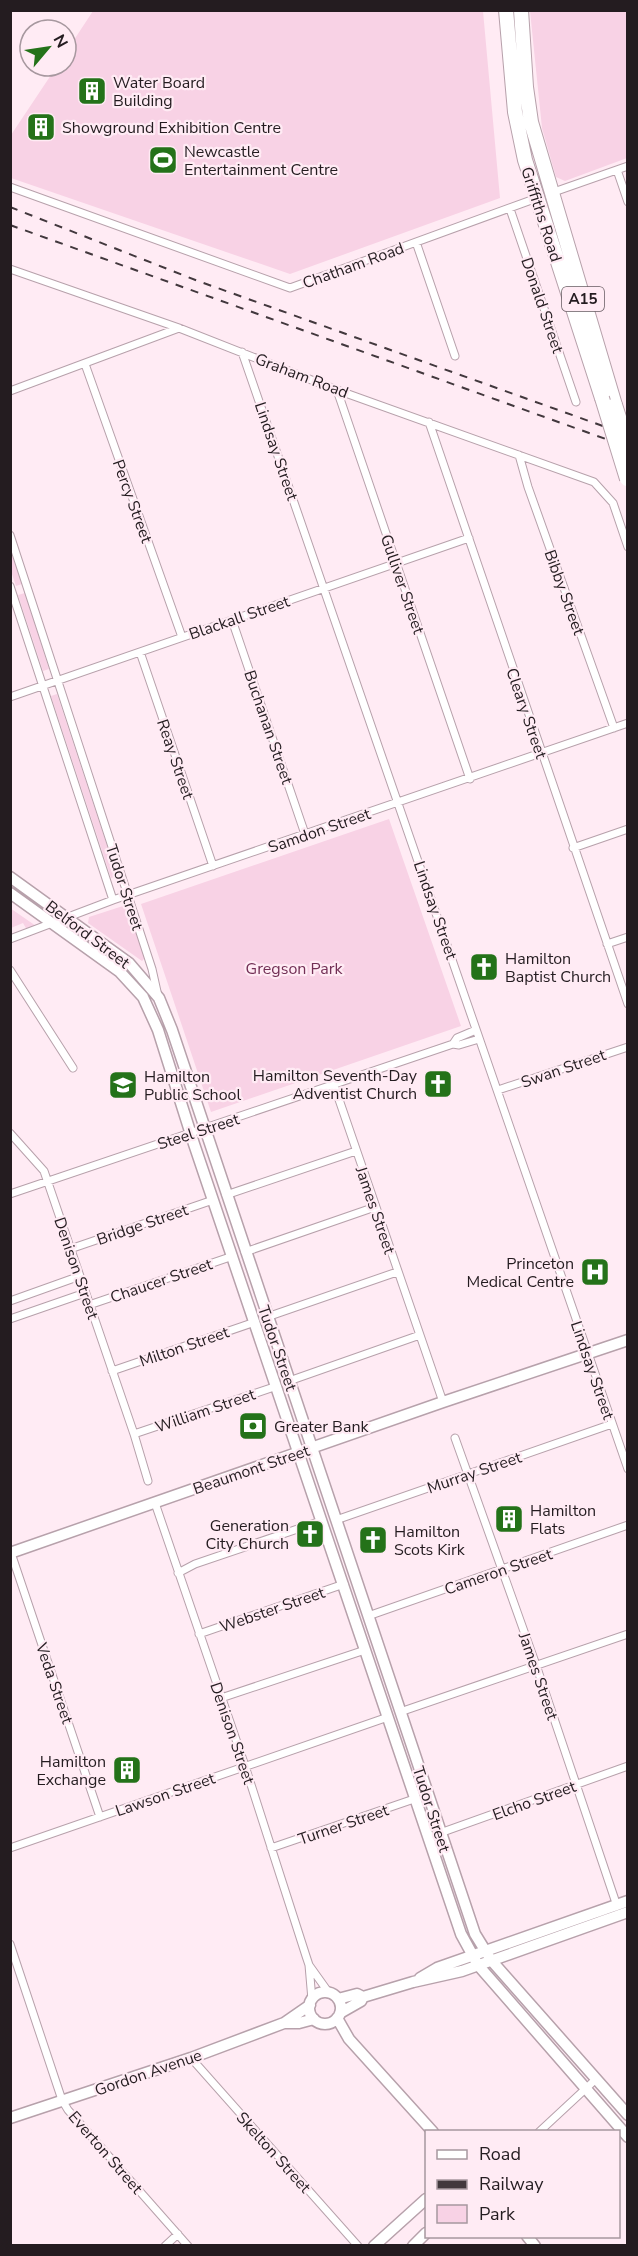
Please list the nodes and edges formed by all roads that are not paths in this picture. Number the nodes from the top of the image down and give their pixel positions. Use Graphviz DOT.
graph roads {
  1 [pos="506,10"];
  2 [pos="521,10"];
  3 [pos="627,166"];
  4 [pos="616,170"];
  5 [pos="10,187"];
  6 [pos="550,193"];
  7 [pos="537,198"];
  8 [pos="627,202"];
  9 [pos="510,209"];
  10 [pos="416,242"];
  11 [pos="11,270"];
  12 [pos="179,328"];
  13 [pos="242,352"];
  14 [pos="455,356"];
  15 [pos="85,364"];
  16 [pos="337,390"];
  17 [pos="10,391"];
  18 [pos="576,402"];
  19 [pos="429,422"];
  20 [pos="627,445"];
  21 [pos="519,455"];
  22 [pos="627,480"];
  23 [pos="10,536"];
  24 [pos="469,538"];
  25 [pos="627,547"];
  26 [pos="396,563"];
  27 [pos="27,586"];
  28 [pos="325,588"];
  29 [pos="11,590"];
  30 [pos="232,620"];
  31 [pos="182,637"];
  32 [pos="140,652"];
  33 [pos="58,680"];
  34 [pos="44,686"];
  35 [pos="10,697"];
  36 [pos="627,723"];
  37 [pos="614,728"];
  38 [pos="540,754"];
  39 [pos="470,779"];
  40 [pos="399,803"];
  41 [pos="627,829"];
  42 [pos="305,834"];
  43 [pos="573,848"];
  44 [pos="213,866"];
  45 [pos="10,877"];
  46 [pos="10,893"];
  47 [pos="128,895"];
  48 [pos="113,900"];
  49 [pos="68,918"];
  50 [pos="53,924"];
  51 [pos="627,937"];
  52 [pos="10,939"];
  53 [pos="607,944"];
  54 [pos="10,970"];
  55 [pos="130,981"];
  56 [pos="159,998"];
  57 [pos="627,1004"];
  58 [pos="476,1030"];
  59 [pos="479,1039"];
  60 [pos="453,1044"];
  61 [pos="627,1047"];
  62 [pos="73,1068"];
  63 [pos="334,1085"];
  64 [pos="498,1090"];
  65 [pos="204,1128"];
  66 [pos="10,1133"];
  67 [pos="190,1133"];
  68 [pos="356,1151"];
  69 [pos="47,1181"];
  70 [pos="10,1194"];
  71 [pos="226,1195"];
  72 [pos="213,1200"];
  73 [pos="375,1207"];
  74 [pos="70,1249"];
  75 [pos="245,1252"];
  76 [pos="233,1256"];
  77 [pos="398,1272"];
  78 [pos="80,1276"];
  79 [pos="85,1293"];
  80 [pos="10,1300"];
  81 [pos="89,1305"];
  82 [pos="267,1317"];
  83 [pos="10,1319"];
  84 [pos="255,1322"];
  85 [pos="420,1335"];
  86 [pos="627,1340"];
  87 [pos="588,1354"];
  88 [pos="112,1371"];
  89 [pos="289,1381"];
  90 [pos="277,1386"];
  91 [pos="442,1402"];
  92 [pos="612,1424"];
  93 [pos="134,1434"];
  94 [pos="455,1438"];
  95 [pos="311,1449"];
  96 [pos="299,1452"];
  97 [pos="627,1469"];
  98 [pos="468,1474"];
  99 [pos="147,1481"];
  100 [pos="155,1503"];
  101 [pos="336,1520"];
  102 [pos="321,1521"];
  103 [pos="627,1525"];
  104 [pos="11,1552"];
  105 [pos="501,1570"];
  106 [pos="178,1573"];
  107 [pos="344,1584"];
  108 [pos="368,1616"];
  109 [pos="200,1634"];
  110 [pos="627,1634"];
  111 [pos="365,1650"];
  112 [pos="536,1665"];
  113 [pos="222,1698"];
  114 [pos="400,1712"];
  115 [pos="388,1717"];
  116 [pos="245,1766"];
  117 [pos="627,1766"];
  118 [pos="577,1784"];
  119 [pos="414,1799"];
  120 [pos="100,1817"];
  121 [pos="440,1833"];
  122 [pos="10,1848"];
  123 [pos="271,1848"];
  124 [pos="623,1908"];
  125 [pos="10,1944"];
  126 [pos="471,1955"];
  127 [pos="488,1955"];
  128 [pos="309,1965"];
  129 [pos="478,1965"];
  130 [pos="413,1982"];
  131 [pos="334,1996"];
  132 [pos="363,1997"];
  133 [pos="311,2003"];
  134 [pos="339,2016"];
  135 [pos="314,2019"];
  136 [pos="284,2023"];
  137 [pos="327,2024"];
  138 [pos="347,2037"];
  139 [pos="191,2058"];
  140 [pos="596,2080"];
  141 [pos="585,2090"];
  142 [pos="62,2100"];
  143 [pos="627,2115"];
  144 [pos="10,2118"];
  145 [pos="431,2130"];
  146 [pos="541,2130"];
  147 [pos="627,2137"];
  148 [pos="425,2200"];
  149 [pos="178,2234"];
  150 [pos="425,2234"];
  151 [pos="165,2246"];
  152 [pos="188,2246"];
  153 [pos="358,2246"];
  154 [pos="374,2246"];
  155 [pos="413,2246"];
  1 -- 7 [label="highway, Griffiths Road / A15"];
  2 -- 6 [label="highway, Griffiths Road / A15"];
  3 -- 4 [label="street, Chatham Road"];
  4 -- 6 [label="street, Chatham Road"];
  4 -- 8 [label="street"];
  5 -- 10 [label="street, Chatham Road"];
  6 -- 7 [label="highway, Chatham Road"];
  6 -- 20 [label="highway, Griffiths Road / A15, bridge"];
  7 -- 9 [label="street, Chatham Road"];
  7 -- 22 [label="highway, Griffiths Road / A15, bridge"];
  9 -- 10 [label="street, Chatham Road"];
  9 -- 18 [label="street, Donald Street"];
  10 -- 14 [label="street"];
  11 -- 12 [label="street, Graham Road"];
  12 -- 13 [label="street, Graham Road"];
  12 -- 15 [label="street"];
  13 -- 16 [label="street, Graham Road"];
  13 -- 28 [label="street, Lindsay Street"];
  15 -- 17 [label="street"];
  15 -- 31 [label="street, Percy Street"];
  16 -- 19 [label="street, Graham Road"];
  16 -- 26 [label="street, Gulliver Street"];
  19 -- 21 [label="street, Graham Road"];
  19 -- 24 [label="street, Cleary Street"];
  21 -- 25 [label="street, Graham Road"];
  21 -- 37 [label="street, Bibby Street"];
  23 -- 27 [label="street, Tudor Street"];
  24 -- 26 [label="street, Blackall Street"];
  24 -- 38 [label="street, Cleary Street"];
  26 -- 28 [label="street, Blackall Street"];
  26 -- 39 [label="street, Gulliver Street"];
  27 -- 29 [label="street"];
  27 -- 33 [label="street, Tudor Street"];
  28 -- 30 [label="street, Blackall Street"];
  28 -- 40 [label="street, Lindsay Street"];
  29 -- 34 [label="street, Tudor Street"];
  30 -- 31 [label="street, Blackall Street"];
  30 -- 42 [label="street, Buchanan Street"];
  31 -- 32 [label="street, Blackall Street"];
  32 -- 33 [label="street, Blackall Street"];
  32 -- 44 [label="street, Reay Street"];
  33 -- 34 [label="street, Blackall Street"];
  33 -- 47 [label="street, Tudor Street"];
  34 -- 35 [label="street, Blackall Street"];
  34 -- 48 [label="street, Tudor Street"];
  36 -- 37 [label="street, Samdon Street"];
  37 -- 38 [label="street, Samdon Street"];
  38 -- 39 [label="street, Samdon Street"];
  38 -- 43 [label="street, Cleary Street"];
  39 -- 40 [label="street, Samdon Street"];
  40 -- 42 [label="street, Samdon Street"];
  40 -- 58 [label="street, Lindsay Street"];
  41 -- 43 [label="street"];
  42 -- 44 [label="street, Samdon Street"];
  43 -- 53 [label="street, Cleary Street"];
  44 -- 47 [label="street, Samdon Street"];
  45 -- 49 [label="main road, Belford Street"];
  46 -- 50 [label="main road, Belford Street"];
  47 -- 48 [label="street, Samdon Street"];
  47 -- 56 [label="street, Tudor Street"];
  48 -- 49 [label="street, Samdon Street"];
  49 -- 50 [label="street, Samdon Street"];
  49 -- 56 [label="main road, Belford Street"];
  50 -- 52 [label="street, Samdon Street"];
  50 -- 55 [label="main road, Belford Street"];
  51 -- 53 [label="street"];
  53 -- 57 [label="street, Cleary Street"];
  54 -- 62 [label="street"];
  55 -- 67 [label="main road, Tudor Street"];
  56 -- 65 [label="main road, Tudor Street"];
  58 -- 59 [label="street, Lindsay Street"];
  58 -- 60 [label="street, Steel Street"];
  59 -- 60 [label="street, Steel Street"];
  59 -- 64 [label="street, Lindsay Street"];
  60 -- 63 [label="street, Steel Street"];
  61 -- 64 [label="street, Swan Street"];
  63 -- 65 [label="street, Steel Street"];
  63 -- 68 [label="street, James Street"];
  64 -- 87 [label="street, Lindsay Street"];
  65 -- 67 [label="street, Steel Street"];
  65 -- 71 [label="main road, Tudor Street"];
  66 -- 69 [label="street, Denison Street"];
  67 -- 69 [label="street, Steel Street"];
  67 -- 72 [label="main road, Tudor Street"];
  68 -- 71 [label="street"];
  68 -- 73 [label="street, James Street"];
  69 -- 70 [label="street, Steel Street"];
  69 -- 74 [label="street, Denison Street"];
  71 -- 75 [label="main road, Tudor Street"];
  72 -- 74 [label="street, Bridge Street"];
  72 -- 76 [label="main road, Tudor Street"];
  73 -- 75 [label="street"];
  73 -- 77 [label="street, James Street"];
  74 -- 78 [label="street, Denison Street"];
  75 -- 82 [label="main road, Tudor Street"];
  76 -- 81 [label="street, Chaucer Street"];
  76 -- 84 [label="main road, Tudor Street"];
  77 -- 82 [label="street"];
  77 -- 85 [label="street, James Street"];
  78 -- 79 [label="street, Denison Street"];
  78 -- 80 [label="street"];
  79 -- 81 [label="street, Denison Street"];
  79 -- 83 [label="street, Chaucer Street"];
  81 -- 88 [label="street, Denison Street"];
  82 -- 89 [label="main road, Tudor Street"];
  84 -- 88 [label="street, Milton Street"];
  84 -- 90 [label="main road, Tudor Street"];
  85 -- 89 [label="street"];
  85 -- 91 [label="street, James Street"];
  86 -- 87 [label="main road, Beaumont Street"];
  87 -- 91 [label="main road, Beaumont Street"];
  87 -- 92 [label="street, Lindsay Street"];
  88 -- 93 [label="street, Denison Street"];
  89 -- 95 [label="main road, Tudor Street"];
  90 -- 93 [label="street, William Street"];
  90 -- 96 [label="main road, Tudor Street"];
  91 -- 95 [label="main road, Beaumont Street"];
  92 -- 97 [label="street, Lindsay Street"];
  92 -- 98 [label="street, Murray Street"];
  93 -- 99 [label="street, Denison Street"];
  94 -- 98 [label="street, James Street"];
  95 -- 96 [label="main road, Beaumont Street"];
  95 -- 101 [label="main road, Tudor Street"];
  96 -- 100 [label="main road, Beaumont Street"];
  96 -- 102 [label="main road, Tudor Street"];
  98 -- 101 [label="street, Murray Street"];
  98 -- 105 [label="street, James Street"];
  100 -- 104 [label="main road, Beaumont Street"];
  100 -- 106 [label="street, Denison Street"];
  101 -- 108 [label="main road, Tudor Street"];
  102 -- 106 [label="street"];
  102 -- 107 [label="main road, Tudor Street"];
  103 -- 105 [label="street, Cameron Street"];
  104 -- 120 [label="street, Veda Street"];
  105 -- 108 [label="street, Cameron Street"];
  105 -- 112 [label="street, James Street"];
  106 -- 109 [label="street, Denison Street"];
  107 -- 109 [label="street, Webster Street"];
  107 -- 111 [label="main road, Tudor Street"];
  108 -- 114 [label="main road, Tudor Street"];
  109 -- 113 [label="street, Denison Street"];
  110 -- 112 [label="street"];
  111 -- 113 [label="street"];
  111 -- 115 [label="main road, Tudor Street"];
  112 -- 114 [label="street"];
  112 -- 118 [label="street, James Street"];
  113 -- 116 [label="street, Denison Street"];
  114 -- 121 [label="main road, Tudor Street"];
  115 -- 116 [label="street, Lawson Street"];
  115 -- 119 [label="main road, Tudor Street"];
  116 -- 120 [label="street, Lawson Street"];
  116 -- 123 [label="street, Denison Street"];
  117 -- 118 [label="street, Elcho Street"];
  118 -- 121 [label="street, Elcho Street"];
  118 -- 124 [label="street, James Street"];
  119 -- 123 [label="street, Turner Street"];
  119 -- 126 [label="main road, Tudor Street"];
  120 -- 122 [label="street, Lawson Street"];
  121 -- 127 [label="main road, Tudor Street"];
  123 -- 128 [label="street, Denison Street"];
  124 -- 127 [label="main road"];
  125 -- 142 [label="street, Everton Street"];
  126 -- 127 [label="main road"];
  126 -- 129 [label="main road, Tudor Street"];
  126 -- 130 [label="main road"];
  127 -- 129 [label="main road"];
  127 -- 140 [label="main road, Tudor Street"];
  128 -- 131 [label="street, Denison Street"];
  128 -- 133 [label="street, Denison Street"];
  129 -- 130 [label="main road"];
  129 -- 141 [label="main road, Tudor Street"];
  130 -- 132 [label="main road"];
  131 -- 132 [label="main road"];
  131 -- 133 [label="main road"];
  131 -- 134 [label="main road"];
  132 -- 134 [label="main road"];
  133 -- 135 [label="main road"];
  133 -- 136 [label="main road, Gordon Avenue"];
  134 -- 137 [label="main road"];
  134 -- 138 [label="main road"];
  135 -- 136 [label="main road, Gordon Avenue"];
  135 -- 137 [label="main road"];
  136 -- 139 [label="main road, Gordon Avenue"];
  137 -- 138 [label="main road"];
  138 -- 145 [label="main road"];
  139 -- 142 [label="main road, Gordon Avenue"];
  139 -- 153 [label="street, Skelton Street"];
  140 -- 141 [label="street"];
  140 -- 143 [label="main road, Tudor Street"];
  141 -- 146 [label="street"];
  141 -- 147 [label="main road, Tudor Street"];
  142 -- 144 [label="main road, Gordon Avenue"];
  142 -- 149 [label="street, Everton Street"];
  148 -- 154 [label="main road"];
  149 -- 151 [label="street"];
  149 -- 152 [label="street, Everton Street"];
  150 -- 155 [label="main road"];
}
